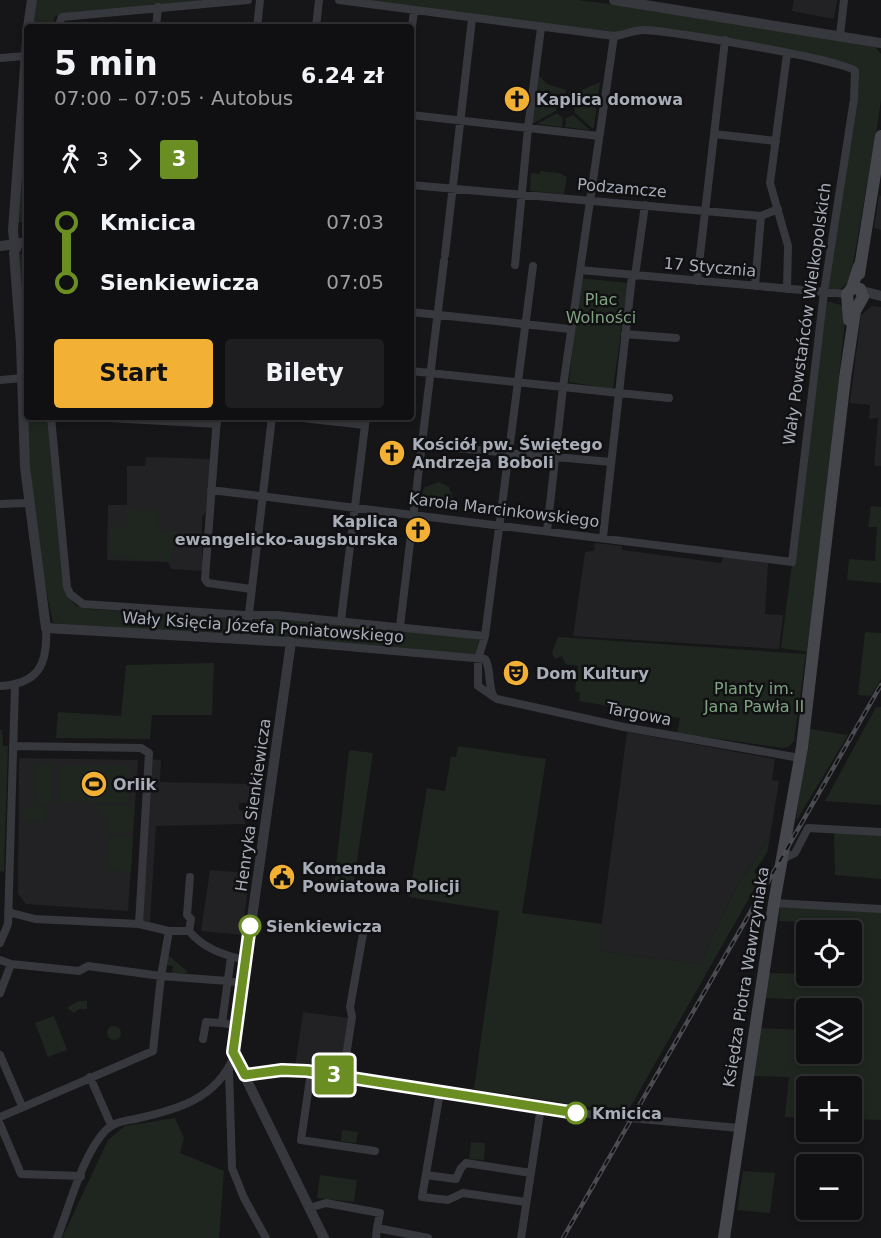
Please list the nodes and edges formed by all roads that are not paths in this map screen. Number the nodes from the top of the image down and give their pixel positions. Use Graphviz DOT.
graph roads {
  1 [pos="32,0"];
  2 [pos="248,0"];
  3 [pos="260,0"];
  4 [pos="319,0"];
  5 [pos="339,0"];
  6 [pos="615,0"];
  7 [pos="844,0"];
  8 [pos="158,7"];
  9 [pos="414,11"];
  10 [pos="472,19"];
  11 [pos="59,23"];
  12 [pos="28,24"];
  13 [pos="156,24"];
  14 [pos="257,24"];
  15 [pos="316,24"];
  16 [pos="412,24"];
  17 [pos="542,28"];
  18 [pos="840,34"];
  19 [pos="881,34"];
  20 [pos="614,36"];
  21 [pos="856,38"];
  22 [pos="725,40"];
  23 [pos="881,43"];
  24 [pos="787,54"];
  25 [pos="24,56"];
  26 [pos="0,58"];
  27 [pos="24,80"];
  28 [pos="414,115"];
  29 [pos="459,120"];
  30 [pos="528,128"];
  31 [pos="714,134"];
  32 [pos="599,136"];
  33 [pos="881,136"];
  34 [pos="776,141"];
  35 [pos="414,185"];
  36 [pos="450,189"];
  37 [pos="522,195"];
  38 [pos="589,200"];
  39 [pos="645,205"];
  40 [pos="778,209"];
  41 [pos="705,211"];
  42 [pos="761,216"];
  43 [pos="14,244"];
  44 [pos="516,265"];
  45 [pos="533,266"];
  46 [pos="580,270"];
  47 [pos="634,276"];
  48 [pos="697,281"];
  49 [pos="755,286"];
  50 [pos="787,288"];
  51 [pos="824,292"];
  52 [pos="854,297"];
  53 [pos="881,298"];
  54 [pos="414,312"];
  55 [pos="438,315"];
  56 [pos="526,324"];
  57 [pos="570,329"];
  58 [pos="625,334"];
  59 [pos="676,338"];
  60 [pos="414,371"];
  61 [pos="430,374"];
  62 [pos="22,378"];
  63 [pos="0,380"];
  64 [pos="519,382"];
  65 [pos="563,387"];
  66 [pos="619,393"];
  67 [pos="669,398"];
  68 [pos="51,420"];
  69 [pos="217,420"];
  70 [pos="272,420"];
  71 [pos="347,420"];
  72 [pos="365,421"];
  73 [pos="422,444"];
  74 [pos="510,453"];
  75 [pos="555,457"];
  76 [pos="611,462"];
  77 [pos="211,490"];
  78 [pos="262,497"];
  79 [pos="30,502"];
  80 [pos="0,504"];
  81 [pos="355,507"];
  82 [pos="413,514"];
  83 [pos="501,525"];
  84 [pos="547,531"];
  85 [pos="603,537"];
  86 [pos="792,562"];
  87 [pos="251,589"];
  88 [pos="248,615"];
  89 [pos="340,620"];
  90 [pos="400,626"];
  91 [pos="46,628"];
  92 [pos="485,636"];
  93 [pos="246,639"];
  94 [pos="291,642"];
  95 [pos="478,658"];
  96 [pos="15,685"];
  97 [pos="0,686"];
  98 [pos="13,746"];
  99 [pos="800,758"];
  100 [pos="881,832"];
  101 [pos="781,860"];
  102 [pos="190,877"];
  103 [pos="774,903"];
  104 [pos="881,909"];
  105 [pos="8,912"];
  106 [pos="139,924"];
  107 [pos="0,930"];
  108 [pos="169,931"];
  109 [pos="189,931"];
  110 [pos="363,934"];
  111 [pos="0,944"];
  112 [pos="231,957"];
  113 [pos="0,960"];
  114 [pos="245,960"];
  115 [pos="10,964"];
  116 [pos="161,976"];
  117 [pos="227,981"];
  118 [pos="242,982"];
  119 [pos="0,993"];
  120 [pos="222,1023"];
  121 [pos="235,1025"];
  122 [pos="203,1039"];
  123 [pos="0,1055"];
  124 [pos="234,1056"];
  125 [pos="229,1069"];
  126 [pos="311,1071"];
  127 [pos="245,1075"];
  128 [pos="90,1077"];
  129 [pos="343,1077"];
  130 [pos="440,1092"];
  131 [pos="22,1106"];
  132 [pos="541,1107"];
  133 [pos="0,1117"];
  134 [pos="0,1124"];
  135 [pos="111,1125"];
  136 [pos="739,1128"];
  137 [pos="375,1151"];
  138 [pos="531,1173"];
  139 [pos="426,1175"];
  140 [pos="81,1176"];
  141 [pos="526,1203"];
  142 [pos="309,1208"];
  143 [pos="377,1228"];
  144 [pos="57,1238"];
  145 [pos="266,1238"];
  146 [pos="324,1238"];
  147 [pos="376,1238"];
  148 [pos="428,1238"];
  149 [pos="520,1238"];
  150 [pos="724,1238"];
  1 -- 12 [label="street"];
  2 -- 8 [label="street"];
  3 -- 14 [label="street"];
  4 -- 15 [label="street"];
  5 -- 9 [label="street"];
  6 -- 18 [label="street"];
  7 -- 18 [label="street"];
  8 -- 11 [label="street"];
  8 -- 13 [label="street"];
  9 -- 10 [label="street"];
  9 -- 16 [label="street"];
  10 -- 17 [label="street"];
  10 -- 29 [label="street"];
  17 -- 20 [label="street"];
  17 -- 30 [label="street"];
  18 -- 21 [label="street"];
  19 -- 21 [label="street"];
  20 -- 22 [label="street"];
  20 -- 32 [label="street"];
  21 -- 23 [label="street"];
  22 -- 24 [label="street"];
  22 -- 31 [label="street"];
  24 -- 34 [label="street"];
  24 -- 51 [label="street, Wały Powstańców Wielkopolskich"];
  25 -- 26 [label="street"];
  27 -- 43 [label="street"];
  28 -- 29 [label="street"];
  29 -- 30 [label="street"];
  29 -- 36 [label="street"];
  30 -- 32 [label="street"];
  30 -- 37 [label="street"];
  31 -- 34 [label="street"];
  31 -- 41 [label="street"];
  32 -- 38 [label="street"];
  33 -- 52 [label="main road"];
  34 -- 40 [label="street"];
  35 -- 36 [label="street, Podzamcze"];
  36 -- 37 [label="street, Podzamcze"];
  36 -- 55 [label="street"];
  37 -- 38 [label="street, Podzamcze"];
  37 -- 44 [label="street"];
  38 -- 39 [label="street, Podzamcze"];
  38 -- 46 [label="street"];
  39 -- 41 [label="street, Podzamcze"];
  39 -- 47 [label="street"];
  40 -- 42 [label="street"];
  40 -- 50 [label="street"];
  41 -- 42 [label="street, Podzamcze"];
  41 -- 48 [label="street"];
  42 -- 49 [label="street"];
  43 -- 62 [label="street"];
  45 -- 56 [label="street"];
  46 -- 47 [label="street, 17 Stycznia"];
  46 -- 57 [label="street"];
  47 -- 48 [label="street, 17 Stycznia"];
  47 -- 58 [label="street"];
  48 -- 49 [label="street, 17 Stycznia"];
  49 -- 50 [label="street, 17 Stycznia"];
  50 -- 51 [label="street, 17 Stycznia"];
  51 -- 52 [label="street, 17 Stycznia"];
  51 -- 86 [label="street, Wały Powstańców Wielkopolskich"];
  52 -- 53 [label="street"];
  52 -- 99 [label="main road"];
  54 -- 55 [label="street"];
  55 -- 56 [label="street"];
  55 -- 61 [label="street"];
  56 -- 57 [label="street"];
  56 -- 64 [label="street"];
  57 -- 65 [label="street"];
  58 -- 59 [label="street"];
  58 -- 66 [label="street"];
  60 -- 61 [label="street"];
  61 -- 64 [label="street"];
  61 -- 73 [label="street"];
  62 -- 63 [label="street"];
  62 -- 79 [label="street"];
  64 -- 65 [label="street"];
  64 -- 74 [label="street"];
  65 -- 66 [label="street"];
  65 -- 75 [label="street"];
  66 -- 67 [label="street"];
  66 -- 76 [label="street"];
  68 -- 88 [label="street, Wały Księcia Józefa Poniatowskiego"];
  69 -- 77 [label="street"];
  70 -- 78 [label="street"];
  71 -- 72 [label="street"];
  72 -- 81 [label="street"];
  73 -- 74 [label="street"];
  73 -- 82 [label="street"];
  74 -- 75 [label="street"];
  74 -- 83 [label="street"];
  75 -- 76 [label="street"];
  75 -- 84 [label="street"];
  76 -- 85 [label="street"];
  77 -- 78 [label="street, Karola Marcinkowskiego"];
  77 -- 87 [label="street"];
  78 -- 81 [label="street, Karola Marcinkowskiego"];
  78 -- 87 [label="street"];
  79 -- 80 [label="street"];
  79 -- 91 [label="street"];
  81 -- 82 [label="street, Karola Marcinkowskiego"];
  81 -- 89 [label="street"];
  82 -- 83 [label="street, Karola Marcinkowskiego"];
  82 -- 90 [label="street"];
  83 -- 84 [label="street, Karola Marcinkowskiego"];
  83 -- 92 [label="street"];
  84 -- 85 [label="street, Karola Marcinkowskiego"];
  85 -- 86 [label="street, Karola Marcinkowskiego"];
  87 -- 88 [label="street"];
  88 -- 89 [label="street, Wały Księcia Józefa Poniatowskiego"];
  88 -- 93 [label="street"];
  89 -- 90 [label="street, Wały Księcia Józefa Poniatowskiego"];
  90 -- 92 [label="street, Wały Księcia Józefa Poniatowskiego"];
  91 -- 93 [label="street, Wały Księcia Józefa Poniatowskiego"];
  91 -- 96 [label="street"];
  92 -- 95 [label="street"];
  93 -- 94 [label="street, Wały Księcia Józefa Poniatowskiego"];
  94 -- 95 [label="street, Wały Księcia Józefa Poniatowskiego"];
  94 -- 114 [label="street, Henryka Sienkiewicza"];
  95 -- 99 [label="street, Targowa"];
  96 -- 97 [label="street"];
  96 -- 98 [label="street"];
  98 -- 105 [label="street"];
  98 -- 106 [label="street"];
  99 -- 101 [label="main road, Księdza Piotra Wawrzyniaka"];
  100 -- 101 [label="street"];
  101 -- 103 [label="main road, Księdza Piotra Wawrzyniaka"];
  102 -- 109 [label="street"];
  103 -- 104 [label="street"];
  103 -- 136 [label="main road, Księdza Piotra Wawrzyniaka"];
  105 -- 106 [label="street"];
  105 -- 107 [label="street"];
  105 -- 111 [label="street"];
  106 -- 108 [label="street"];
  108 -- 109 [label="street"];
  108 -- 116 [label="street"];
  109 -- 112 [label="street"];
  110 -- 129 [label="street"];
  112 -- 114 [label="street"];
  112 -- 117 [label="street"];
  113 -- 115 [label="street"];
  114 -- 118 [label="street, Henryka Sienkiewicza"];
  115 -- 116 [label="street"];
  115 -- 119 [label="street"];
  116 -- 117 [label="street"];
  116 -- 128 [label="street"];
  117 -- 118 [label="street"];
  117 -- 120 [label="street"];
  118 -- 121 [label="street, Henryka Sienkiewicza"];
  120 -- 121 [label="street"];
  120 -- 122 [label="street"];
  121 -- 124 [label="street, Henryka Sienkiewicza"];
  123 -- 131 [label="street"];
  124 -- 125 [label="street"];
  124 -- 127 [label="street"];
  125 -- 135 [label="street"];
  125 -- 145 [label="street"];
  126 -- 127 [label="street"];
  126 -- 129 [label="street"];
  126 -- 137 [label="street"];
  127 -- 142 [label="street"];
  128 -- 131 [label="street"];
  128 -- 135 [label="street"];
  129 -- 130 [label="street"];
  130 -- 132 [label="street"];
  130 -- 139 [label="street"];
  131 -- 133 [label="street"];
  132 -- 136 [label="street"];
  132 -- 138 [label="street"];
  134 -- 140 [label="street"];
  135 -- 140 [label="street"];
  136 -- 150 [label="main road, Księdza Piotra Wawrzyniaka"];
  138 -- 139 [label="street"];
  138 -- 141 [label="street"];
  139 -- 141 [label="street"];
  140 -- 144 [label="street"];
  141 -- 149 [label="street"];
  142 -- 143 [label="street"];
  142 -- 146 [label="street"];
  143 -- 147 [label="street"];
  143 -- 148 [label="street"];
}
